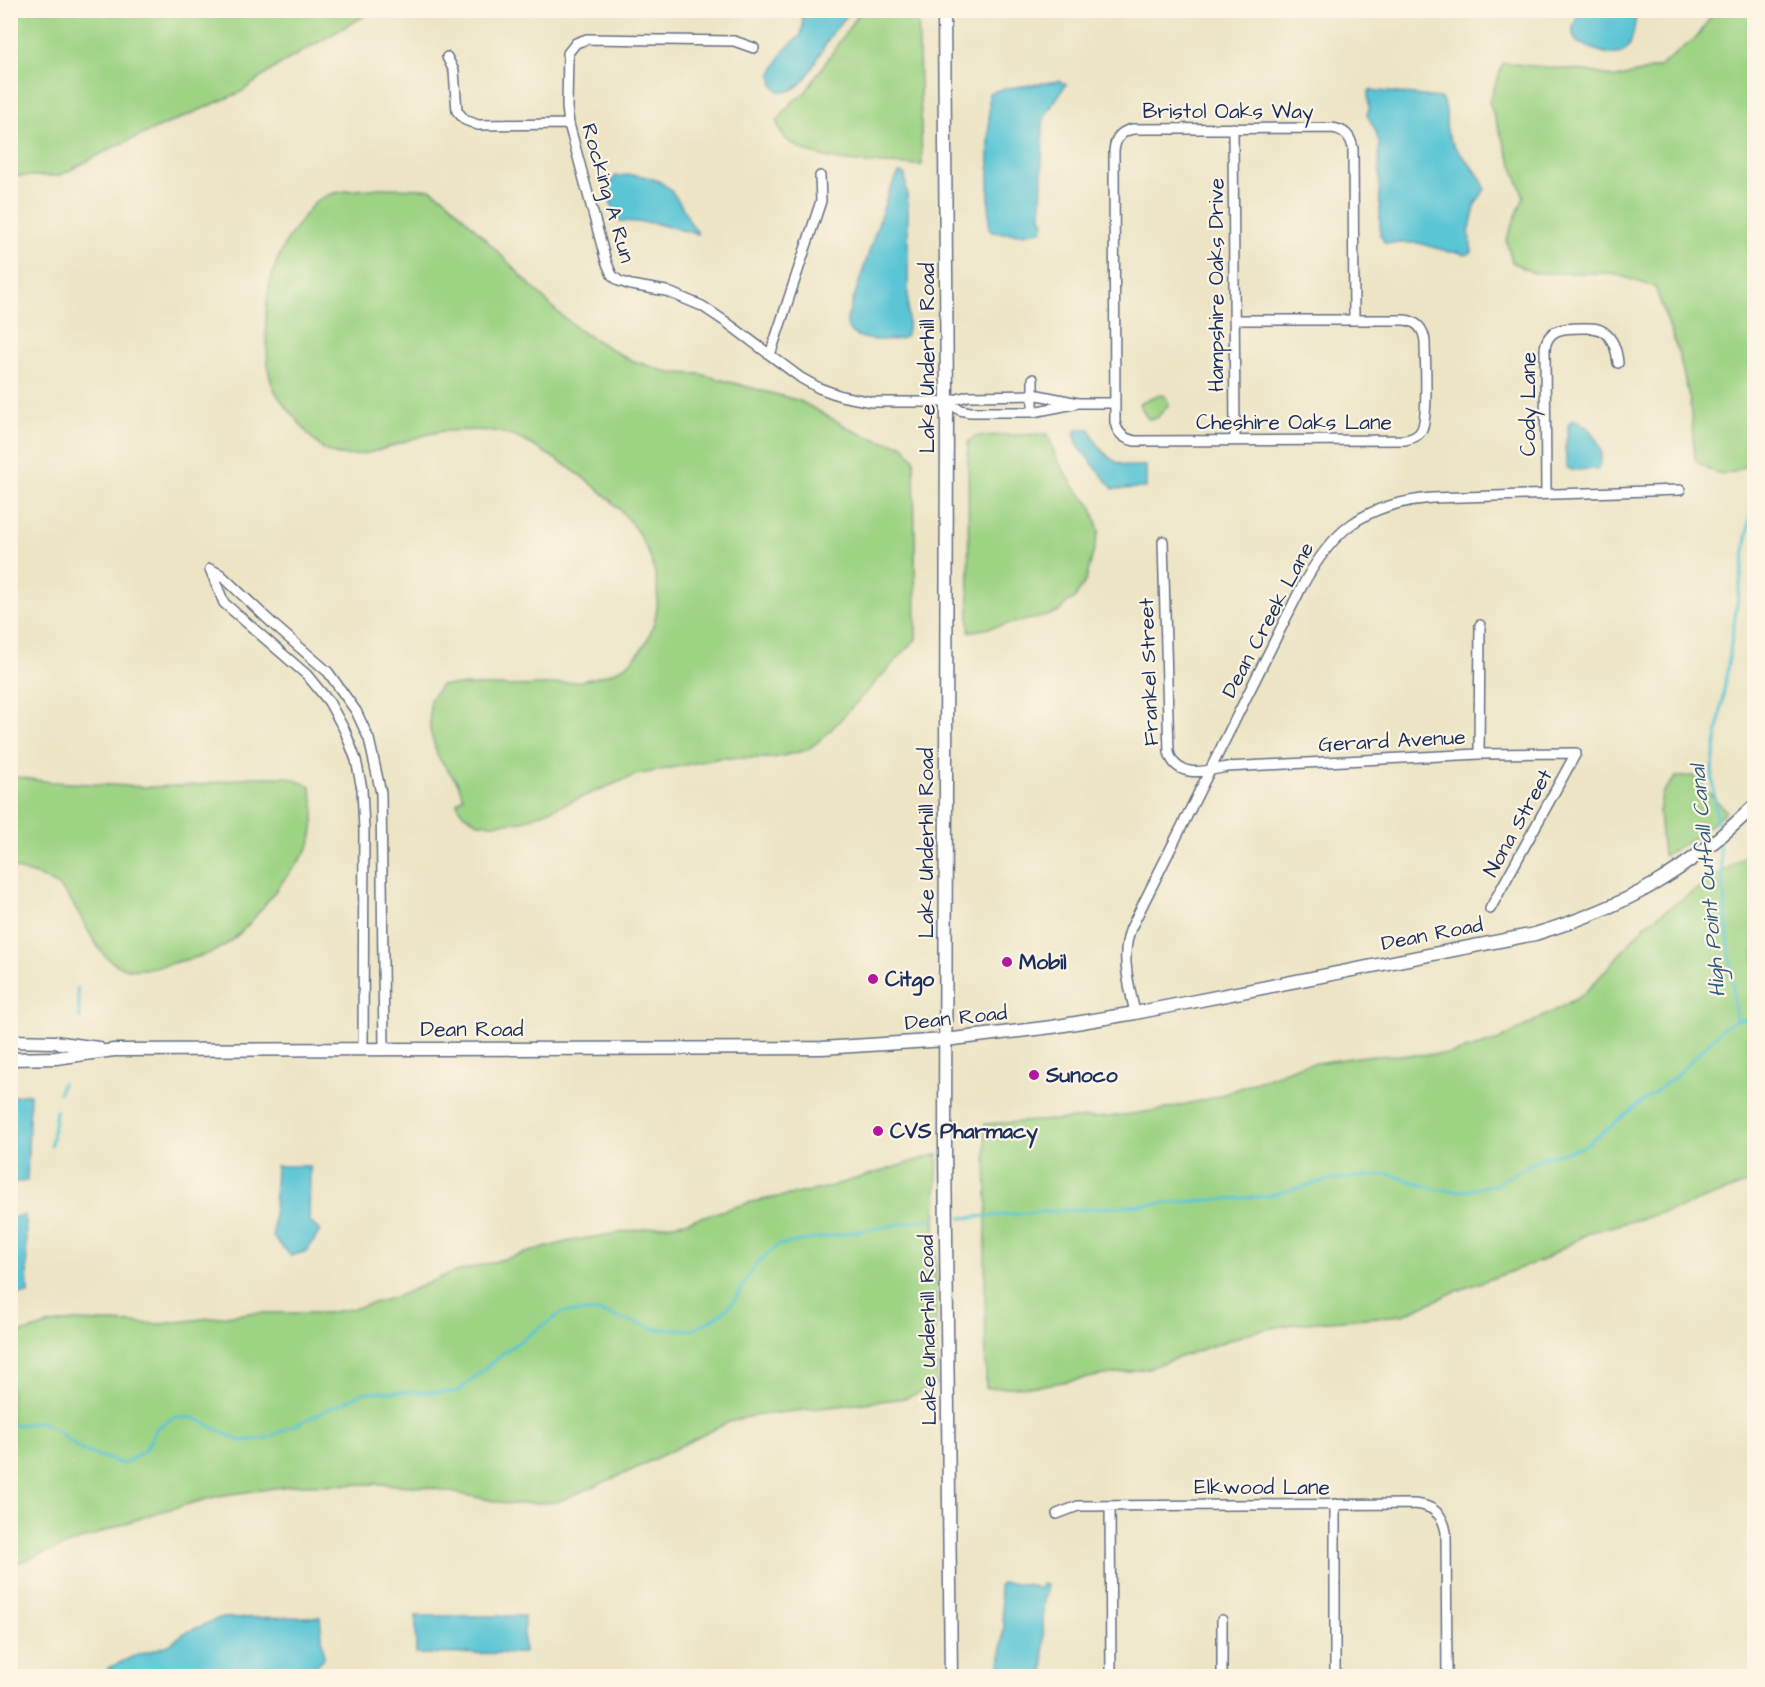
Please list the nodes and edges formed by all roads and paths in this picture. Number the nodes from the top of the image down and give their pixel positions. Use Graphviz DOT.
graph roads {
  1 [pos="944,10"];
  2 [pos="754,48"];
  3 [pos="447,57"];
  4 [pos="569,124"];
  5 [pos="1233,128"];
  6 [pos="820,176"];
  7 [pos="1353,319"];
  8 [pos="1234,320"];
  9 [pos="770,355"];
  10 [pos="1618,363"];
  11 [pos="1033,380"];
  12 [pos="1033,396"];
  13 [pos="947,402"];
  14 [pos="1078,403"];
  15 [pos="1115,403"];
  16 [pos="1033,411"];
  17 [pos="1235,440"];
  18 [pos="1680,490"];
  19 [pos="1546,494"];
  20 [pos="1163,541"];
  21 [pos="1480,625"];
  22 [pos="1576,753"];
  23 [pos="1479,754"];
  24 [pos="1209,771"];
  25 [pos="1755,806"];
  26 [pos="1490,909"];
  27 [pos="1135,1013"];
  28 [pos="945,1040"];
  29 [pos="10,1041"];
  30 [pos="363,1048"];
  31 [pos="384,1048"];
  32 [pos="114,1050"];
  33 [pos="10,1059"];
  34 [pos="1335,1504"];
  35 [pos="1110,1506"];
  36 [pos="1057,1514"];
  37 [pos="1222,1620"];
  38 [pos="951,1677"];
  39 [pos="1111,1677"];
  40 [pos="1222,1677"];
  41 [pos="1335,1677"];
  42 [pos="1447,1677"];
  1 -- 13 [label="street, Lake Underhill Road"];
  2 -- 4 [label="street, Rocking A Run"];
  3 -- 4 [label="street"];
  4 -- 9 [label="street, Rocking A Run"];
  5 -- 7 [label="street, Bristol Oaks Way"];
  5 -- 8 [label="street, Hampshire Oaks Drive"];
  5 -- 15 [label="street, Bristol Oaks Way"];
  6 -- 9 [label="street"];
  7 -- 8 [label="street, Cheshire Oaks Lane"];
  7 -- 17 [label="street, Cheshire Oaks Lane"];
  8 -- 17 [label="street, Hampshire Oaks Drive"];
  9 -- 13 [label="street, Rocking A Run"];
  10 -- 19 [label="street, Cody Lane"];
  11 -- 12 [label="street"];
  12 -- 13 [label="street, Rocking A Run"];
  12 -- 14 [label="street, Rocking A Run"];
  12 -- 16 [label="street"];
  13 -- 16 [label="street, Rocking A Run"];
  13 -- 28 [label="street, Lake Underhill Road"];
  14 -- 15 [label="street, Rocking A Run"];
  14 -- 16 [label="street, Rocking A Run"];
  15 -- 17 [label="street, Cheshire Oaks Lane"];
  18 -- 19 [label="street, Dean Creek Lane"];
  19 -- 24 [label="street, Dean Creek Lane"];
  20 -- 24 [label="street, Frankel Street"];
  21 -- 23 [label="street"];
  22 -- 23 [label="street, Gerard Avenue"];
  22 -- 26 [label="street, Nona Street"];
  23 -- 24 [label="street, Gerard Avenue"];
  24 -- 27 [label="street, Dean Creek Lane"];
  25 -- 27 [label="street, Dean Road"];
  27 -- 28 [label="street, Dean Road"];
  28 -- 31 [label="street, Dean Road"];
  28 -- 38 [label="street, Lake Underhill Road"];
  29 -- 32 [label="street, Dean Road"];
  30 -- 31 [label="street, Dean Road"];
  30 -- 31 [label="street"];
  30 -- 32 [label="street, Dean Road"];
  32 -- 33 [label="street, Dean Road"];
  34 -- 35 [label="street, Elkwood Lane"];
  34 -- 41 [label="street"];
  34 -- 42 [label="street, Elkwood Lane"];
  35 -- 36 [label="street, Elkwood Lane"];
  35 -- 39 [label="street"];
  37 -- 40 [label="street"];
}
